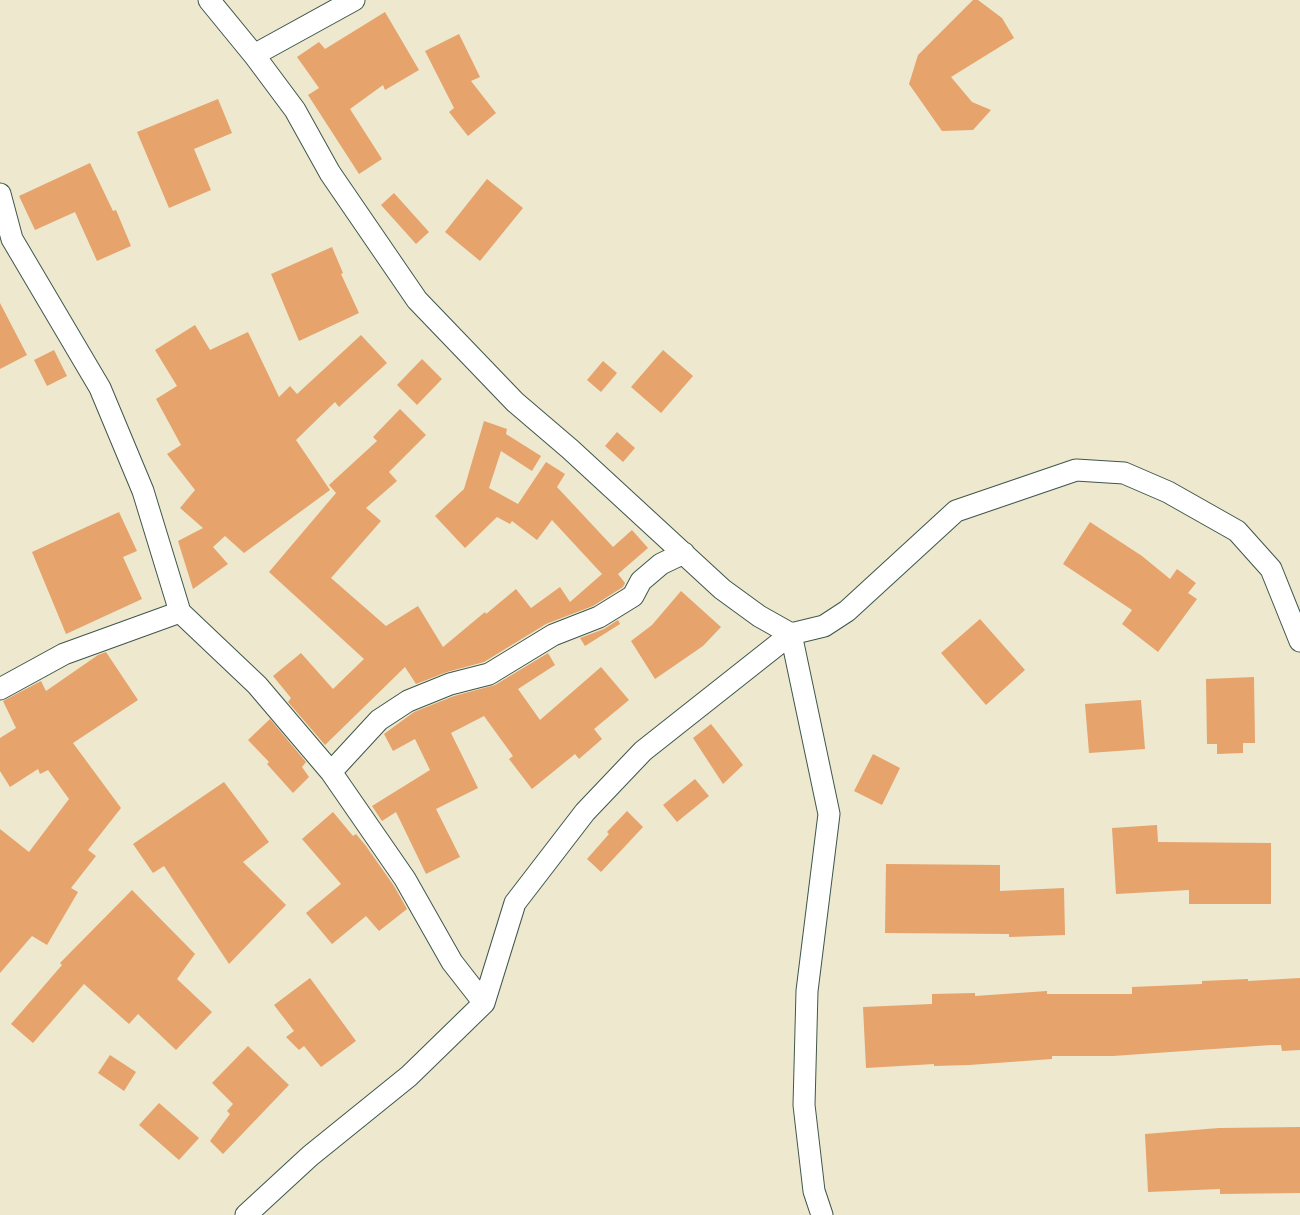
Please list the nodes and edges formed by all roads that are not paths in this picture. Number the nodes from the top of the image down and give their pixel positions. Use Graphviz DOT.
graph roads {
  1 [pos="209,0"];
  2 [pos="354,0"];
  3 [pos="254,55"];
  4 [pos="0,194"];
  5 [pos="684,553"];
  6 [pos="180,612"];
  7 [pos="791,634"];
  8 [pos="1300,641"];
  9 [pos="0,689"];
  10 [pos="332,772"];
  11 [pos="484,1003"];
  12 [pos="246,1215"];
  13 [pos="822,1215"];
  1 -- 3 [label="street"];
  2 -- 3 [label="street"];
  3 -- 5 [label="street"];
  4 -- 6 [label="street"];
  5 -- 7 [label="street"];
  5 -- 10 [label="street"];
  6 -- 9 [label="street"];
  6 -- 10 [label="street"];
  7 -- 8 [label="street"];
  7 -- 11 [label="street"];
  7 -- 13 [label="street"];
  10 -- 11 [label="street"];
  11 -- 12 [label="street"];
}
